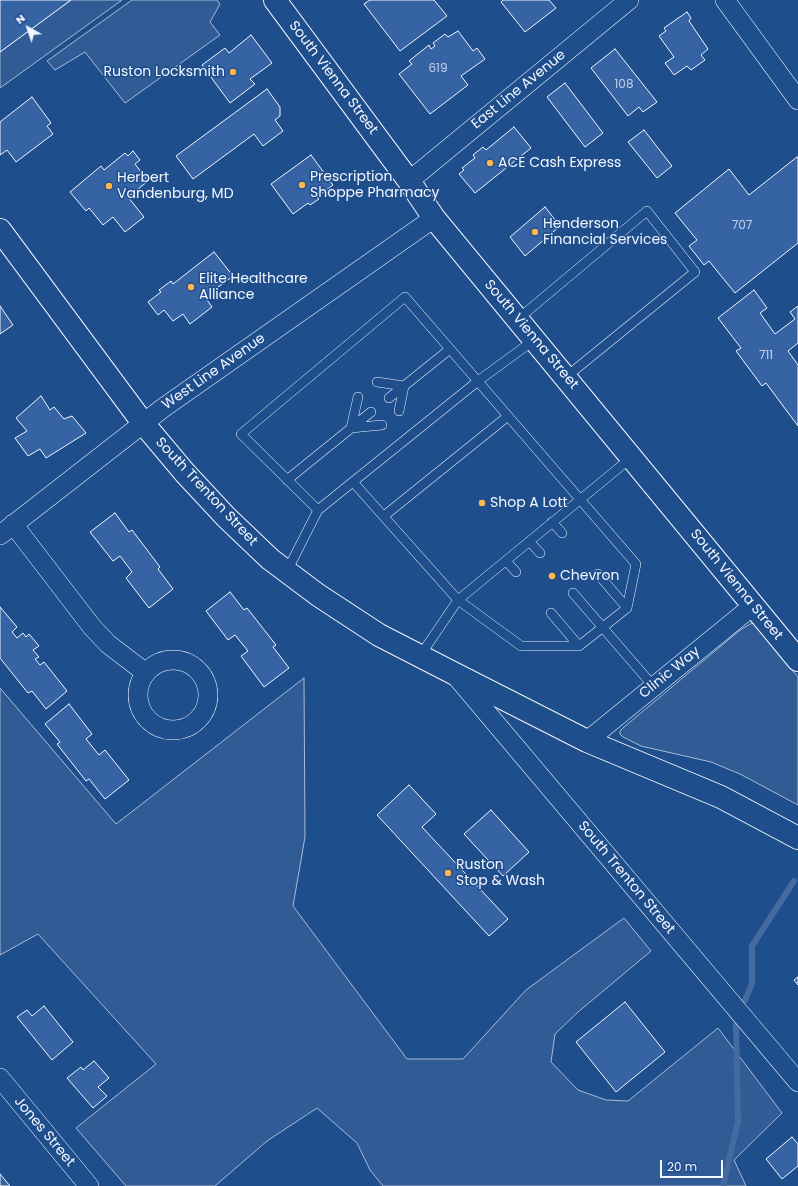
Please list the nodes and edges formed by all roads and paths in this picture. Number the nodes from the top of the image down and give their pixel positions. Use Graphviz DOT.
graph roads {
  1 [pos="275,0"];
  2 [pos="629,0"];
  3 [pos="725,0"];
  4 [pos="798,100"];
  5 [pos="409,181"];
  6 [pos="434,218"];
  7 [pos="0,230"];
  8 [pos="518,319"];
  9 [pos="534,339"];
  10 [pos="450,349"];
  11 [pos="566,377"];
  12 [pos="377,382"];
  13 [pos="478,382"];
  14 [pos="404,386"];
  15 [pos="358,397"];
  16 [pos="389,398"];
  17 [pos="399,411"];
  18 [pos="371,412"];
  19 [pos="508,416"];
  20 [pos="143,423"];
  21 [pos="382,425"];
  22 [pos="351,428"];
  23 [pos="632,457"];
  24 [pos="286,480"];
  25 [pos="353,482"];
  26 [pos="581,500"];
  27 [pos="318,510"];
  28 [pos="384,516"];
  29 [pos="552,522"];
  30 [pos="7,529"];
  31 [pos="562,533"];
  32 [pos="530,542"];
  33 [pos="540,553"];
  34 [pos="506,561"];
  35 [pos="287,571"];
  36 [pos="516,572"];
  37 [pos="598,574"];
  38 [pos="573,593"];
  39 [pos="458,600"];
  40 [pos="754,605"];
  41 [pos="627,608"];
  42 [pos="551,613"];
  43 [pos="602,628"];
  44 [pos="579,646"];
  45 [pos="420,656"];
  46 [pos="798,660"];
  47 [pos="146,673"];
  48 [pos="455,674"];
  49 [pos="654,687"];
  50 [pos="587,741"];
  51 [pos="798,838"];
  52 [pos="0,1078"];
  53 [pos="798,1082"];
  54 [pos="89,1186"];
  1 -- 5 [label="highway, South Vienna Street"];
  2 -- 5 [label="street, East Line Avenue"];
  3 -- 4 [label="street"];
  5 -- 6 [label="highway, South Vienna Street"];
  6 -- 8 [label="highway, South Vienna Street"];
  6 -- 20 [label="street, West Line Avenue"];
  7 -- 20 [label="highway, South Trenton Street"];
  8 -- 9 [label="highway, South Vienna Street"];
  8 -- 11 [label="lane"];
  9 -- 11 [label="highway, South Vienna Street"];
  9 -- 13 [label="lane"];
  10 -- 13 [label="lane"];
  10 -- 14 [label="lane"];
  10 -- 24 [label="lane"];
  11 -- 23 [label="highway, South Vienna Street"];
  12 -- 14 [label="lane"];
  13 -- 19 [label="lane"];
  13 -- 25 [label="lane"];
  14 -- 16 [label="lane"];
  14 -- 17 [label="lane"];
  15 -- 22 [label="lane"];
  18 -- 22 [label="lane"];
  19 -- 26 [label="lane"];
  19 -- 28 [label="lane"];
  20 -- 30 [label="street, West Line Avenue"];
  20 -- 35 [label="highway, South Trenton Street"];
  21 -- 22 [label="lane"];
  22 -- 24 [label="lane"];
  23 -- 26 [label="lane"];
  23 -- 40 [label="highway, South Vienna Street"];
  24 -- 27 [label="lane"];
  25 -- 27 [label="lane"];
  25 -- 28 [label="lane"];
  26 -- 29 [label="lane"];
  26 -- 41 [label="lane"];
  27 -- 35 [label="lane"];
  28 -- 39 [label="lane"];
  29 -- 31 [label="lane"];
  29 -- 32 [label="lane"];
  30 -- 47 [label="street"];
  32 -- 33 [label="lane"];
  32 -- 34 [label="lane"];
  34 -- 36 [label="lane"];
  34 -- 39 [label="lane"];
  35 -- 45 [label="highway, South Trenton Street"];
  37 -- 41 [label="lane"];
  38 -- 43 [label="lane"];
  39 -- 44 [label="lane"];
  39 -- 45 [label="lane"];
  40 -- 46 [label="highway, South Vienna Street"];
  40 -- 49 [label="street, Clinic Way"];
  41 -- 43 [label="lane"];
  42 -- 44 [label="lane"];
  43 -- 44 [label="lane"];
  43 -- 49 [label="lane"];
  45 -- 48 [label="highway, South Trenton Street"];
  48 -- 50 [label="highway, South Trenton Street"];
  48 -- 53 [label="street, South Trenton Street"];
  49 -- 50 [label="street, Clinic Way"];
  50 -- 51 [label="highway, South Trenton Street"];
  52 -- 54 [label="street, Jones Street"];
}
